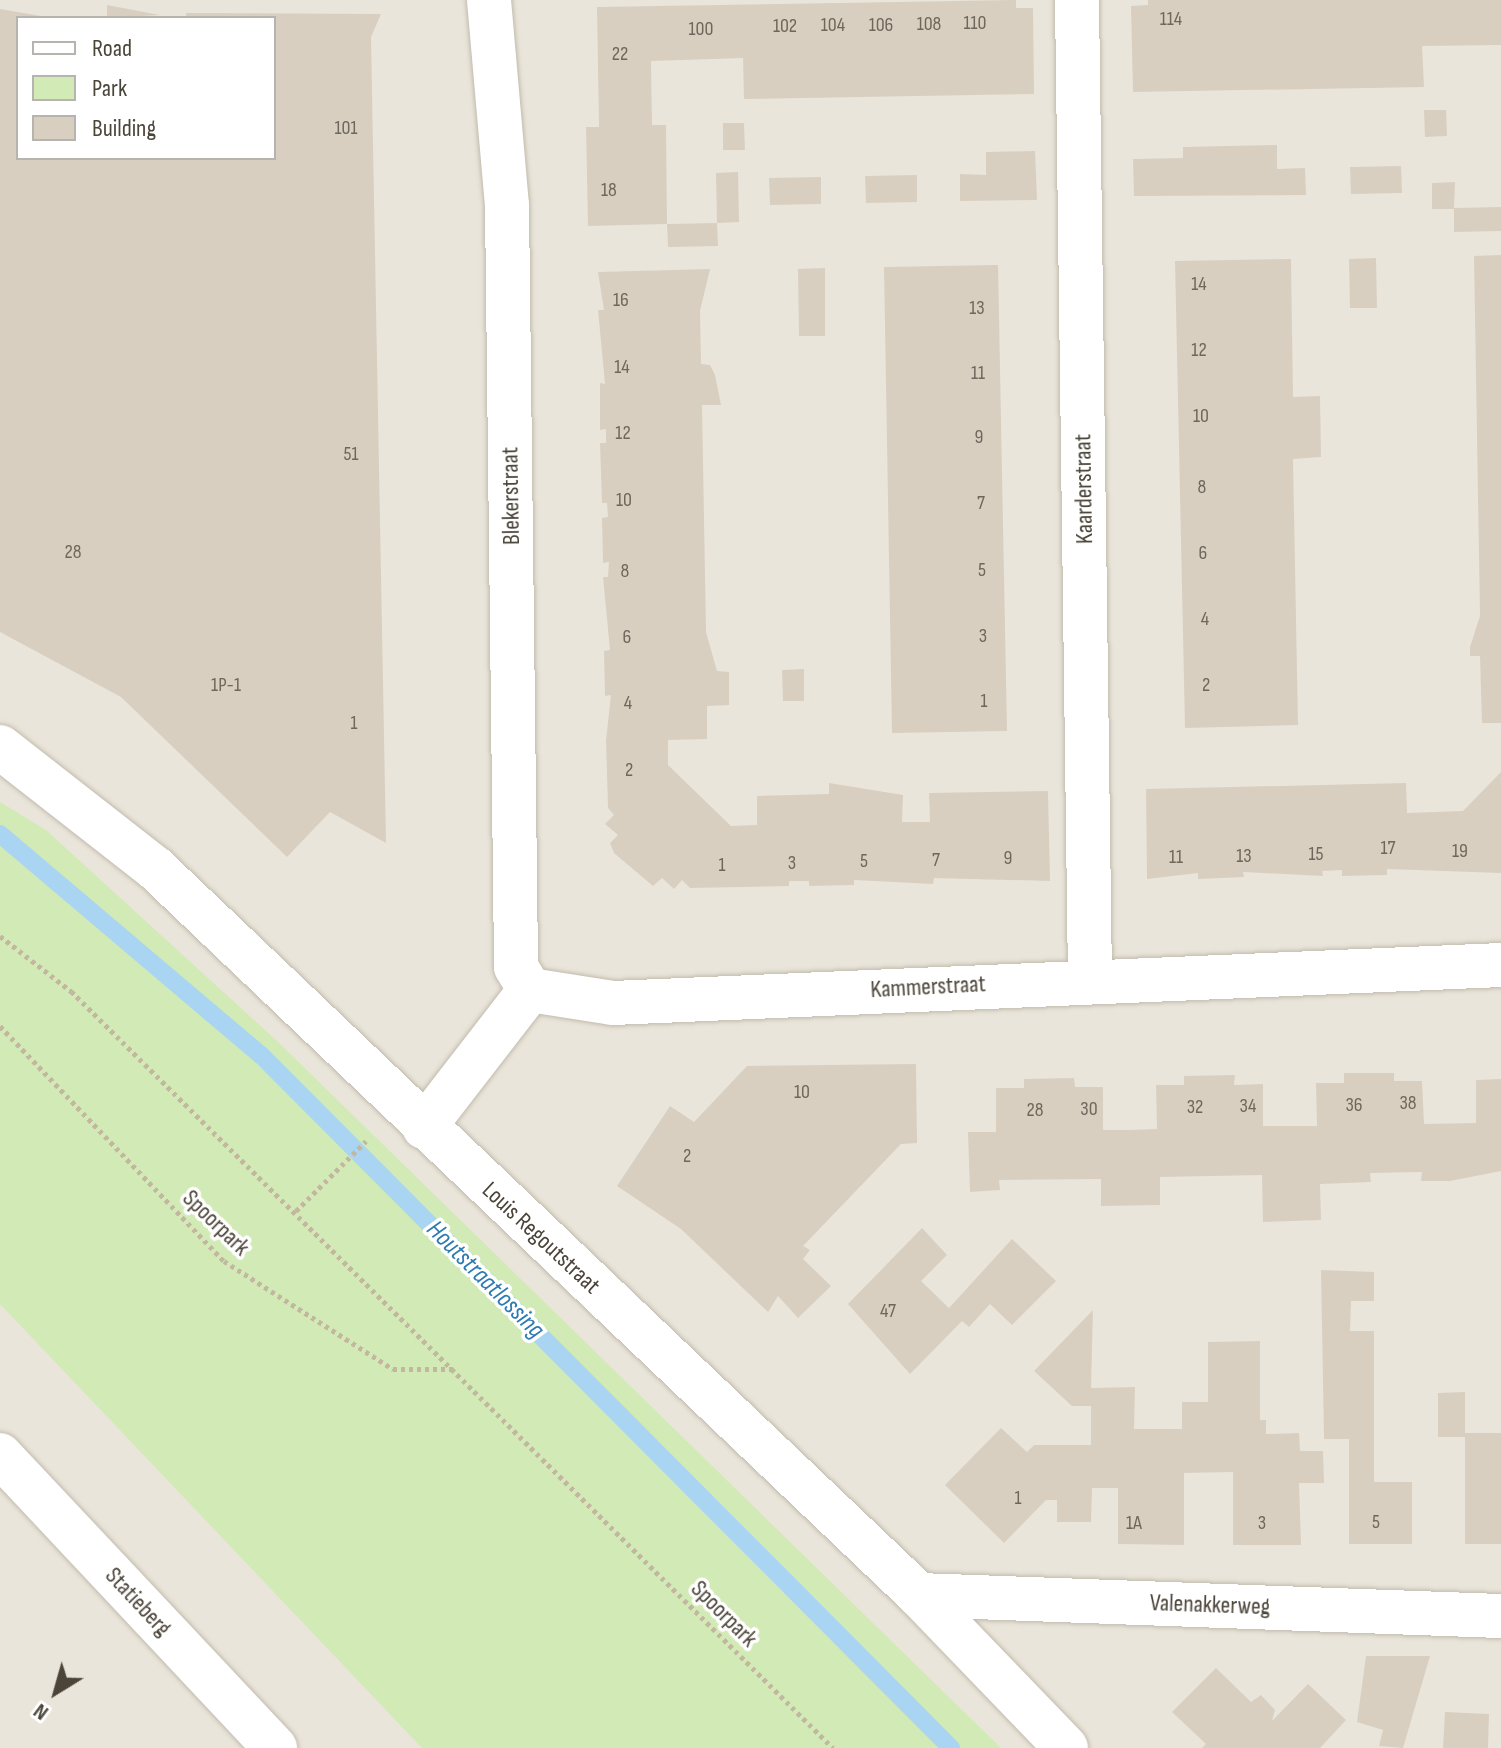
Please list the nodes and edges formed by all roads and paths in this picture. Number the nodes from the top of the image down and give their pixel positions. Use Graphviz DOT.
graph roads {
  1 [pos="489,0"];
  2 [pos="1077,0"];
  3 [pos="0,747"];
  4 [pos="0,936"];
  5 [pos="1501,965"];
  6 [pos="1090,979"];
  7 [pos="530,990"];
  8 [pos="0,1026"];
  9 [pos="424,1127"];
  10 [pos="367,1140"];
  11 [pos="296,1211"];
  12 [pos="454,1369"];
  13 [pos="0,1455"];
  14 [pos="919,1595"];
  15 [pos="1501,1616"];
  16 [pos="275,1748"];
  17 [pos="833,1748"];
  18 [pos="1066,1748"];
  1 -- 7 [label="street, Blekerstraat"];
  2 -- 6 [label="street, Kaarderstraat"];
  3 -- 9 [label="street, Louis Regoutstraat"];
  4 -- 11 [label="path, Spoorpark"];
  5 -- 6 [label="street, Kammerstraat"];
  6 -- 7 [label="street, Kammerstraat"];
  7 -- 9 [label="street"];
  8 -- 12 [label="path, Spoorpark"];
  9 -- 14 [label="street, Louis Regoutstraat"];
  10 -- 11 [label="path"];
  11 -- 12 [label="path, Spoorpark"];
  12 -- 17 [label="path, Spoorpark"];
  13 -- 16 [label="street, Statieberg"];
  14 -- 15 [label="street, Valenakkerweg"];
  14 -- 18 [label="street, Louis Regoutstraat"];
}
